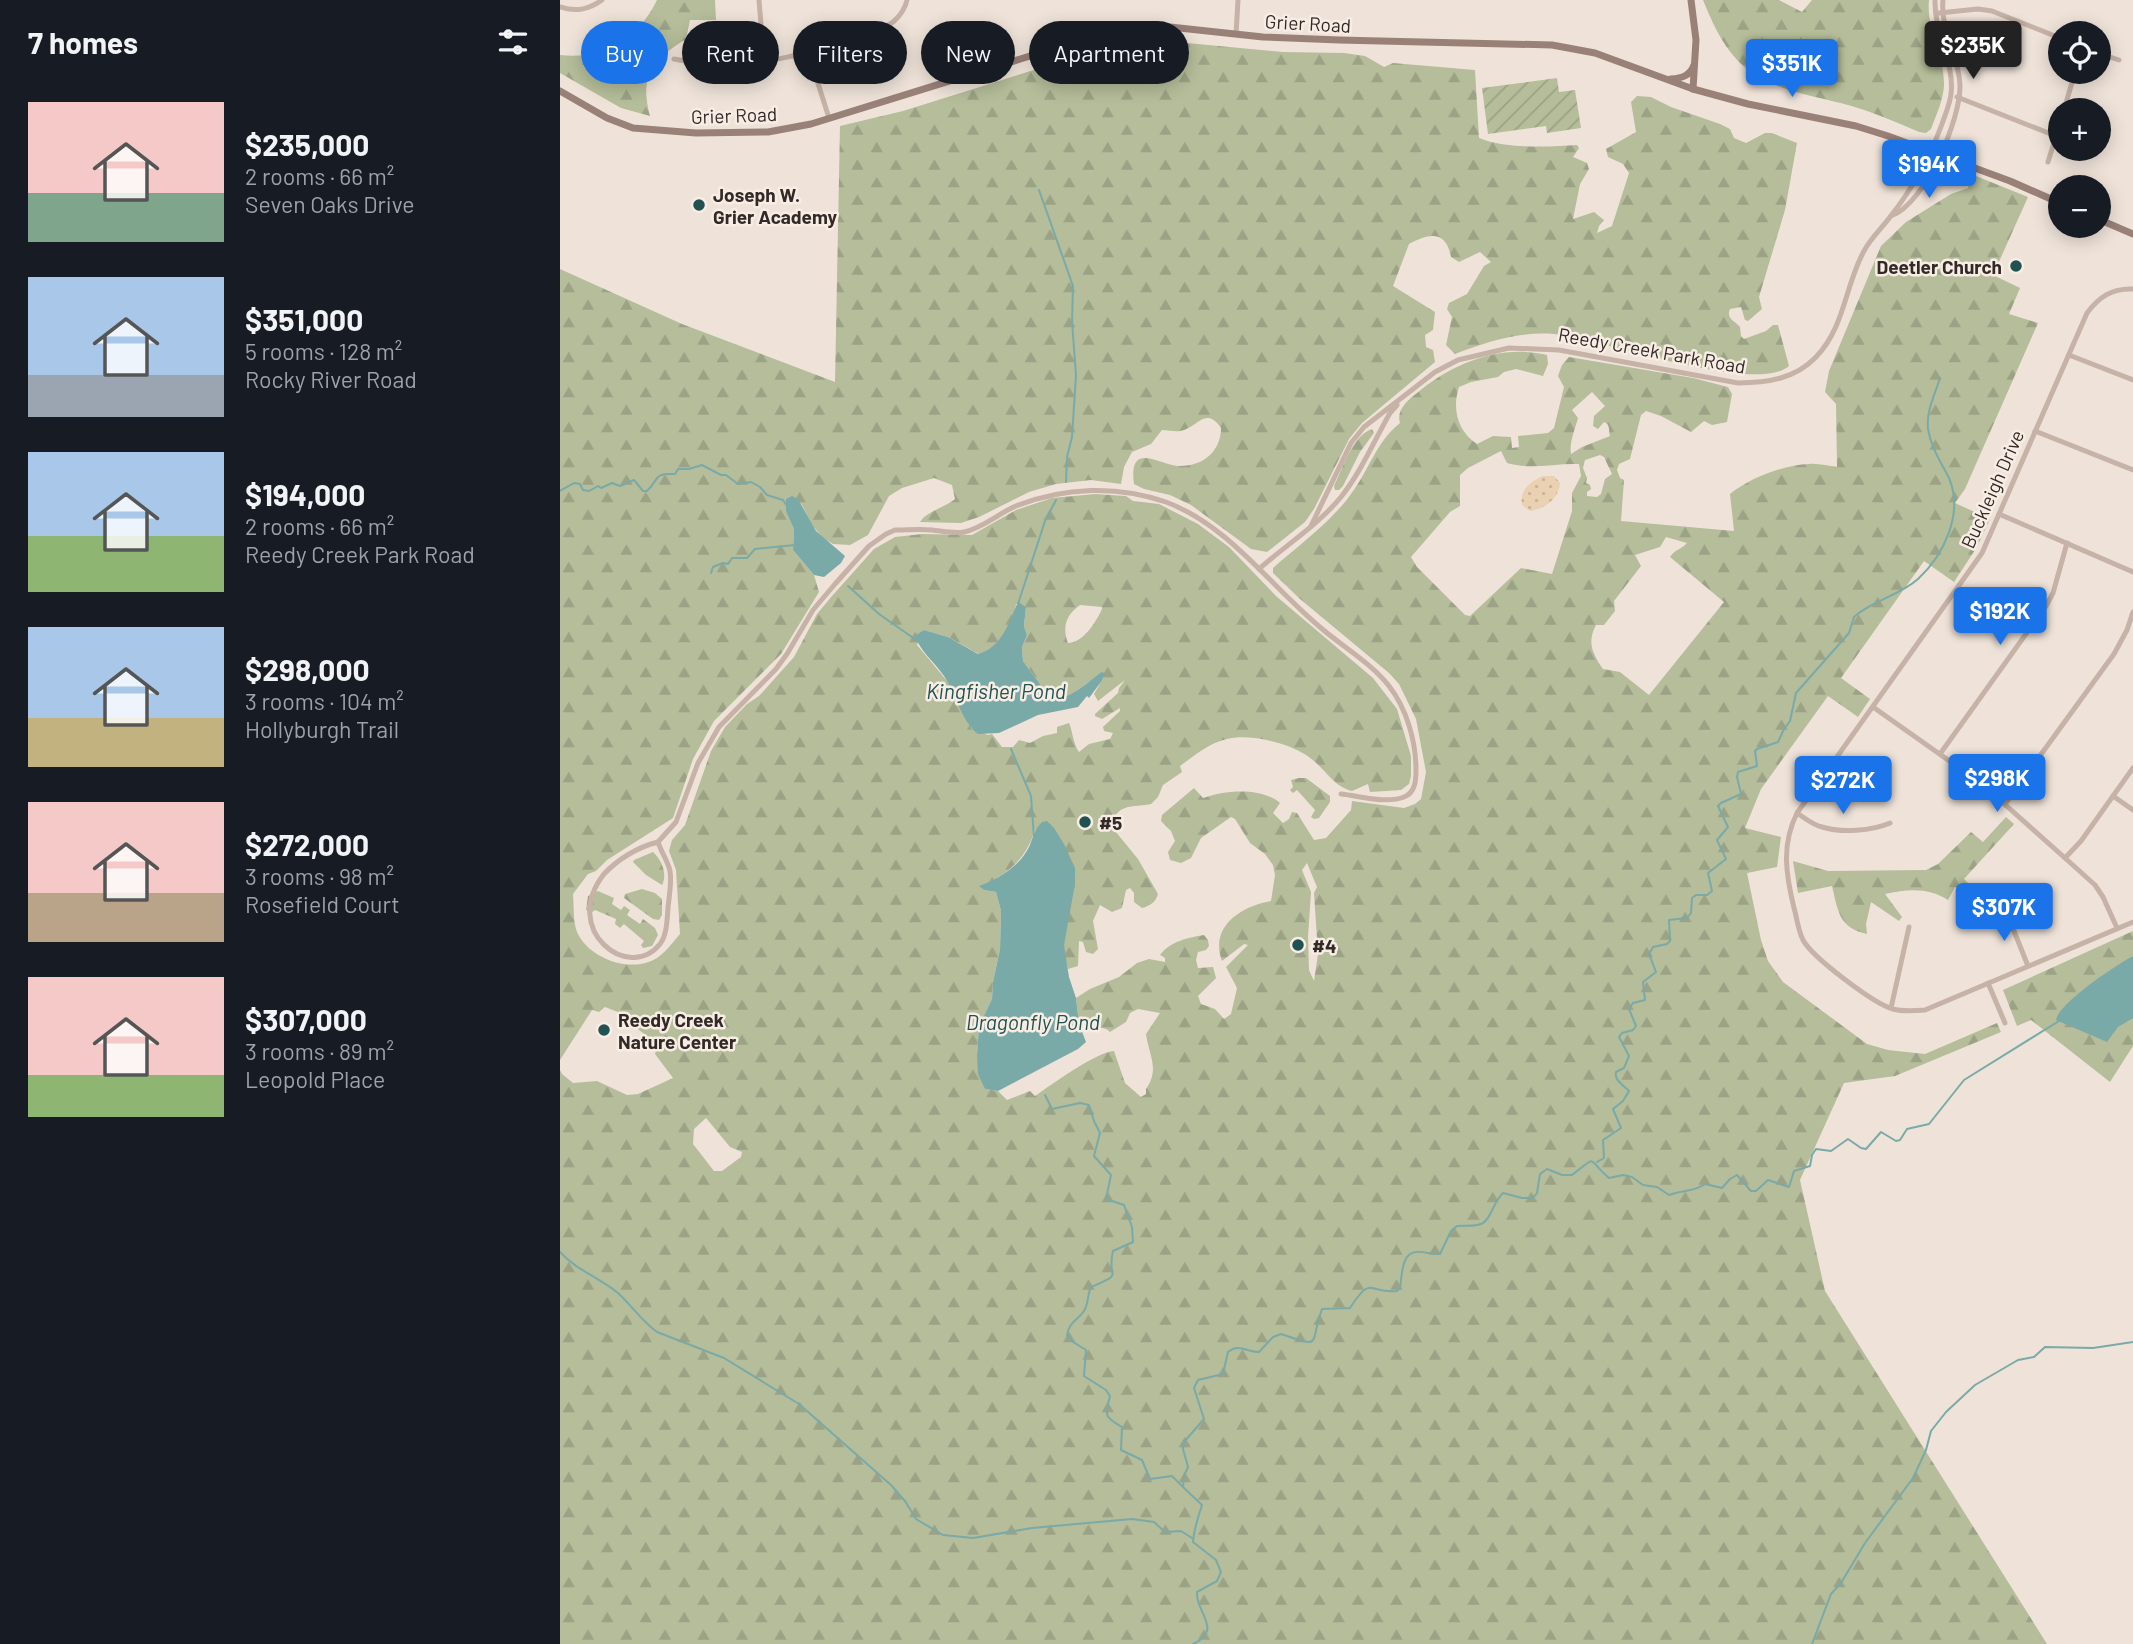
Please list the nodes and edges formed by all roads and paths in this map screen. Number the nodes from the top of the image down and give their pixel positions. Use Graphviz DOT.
graph roads {
  1 [pos="602,0"];
  2 [pos="759,0"];
  3 [pos="907,0"];
  4 [pos="1238,0"];
  5 [pos="1691,0"];
  6 [pos="1935,0"];
  7 [pos="1943,0"];
  8 [pos="560,7"];
  9 [pos="1935,13"];
  10 [pos="1942,13"];
  11 [pos="761,21"];
  12 [pos="892,21"];
  13 [pos="2048,33"];
  14 [pos="1236,34"];
  15 [pos="2111,57"];
  16 [pos="674,59"];
  17 [pos="2119,60"];
  18 [pos="682,61"];
  19 [pos="1696,61"];
  20 [pos="1669,80"];
  21 [pos="818,84"];
  22 [pos="1693,89"];
  23 [pos="560,91"];
  24 [pos="1951,94"];
  25 [pos="1959,98"];
  26 [pos="829,118"];
  27 [pos="2048,133"];
  28 [pos="1931,152"];
  29 [pos="1940,156"];
  30 [pos="2048,198"];
  31 [pos="1891,216"];
  32 [pos="2111,225"];
  33 [pos="2133,234"];
  34 [pos="2133,289"];
  35 [pos="2069,355"];
  36 [pos="2133,380"];
  37 [pos="1408,392"];
  38 [pos="2035,431"];
  39 [pos="2133,470"];
  40 [pos="1999,514"];
  41 [pos="1311,526"];
  42 [pos="2067,543"];
  43 [pos="1259,569"];
  44 [pos="2133,572"];
  45 [pos="2133,612"];
  46 [pos="1873,707"];
  47 [pos="1940,754"];
  48 [pos="2133,768"];
  49 [pos="1341,794"];
  50 [pos="2113,796"];
  51 [pos="2005,804"];
  52 [pos="2133,810"];
  53 [pos="1797,813"];
  54 [pos="1890,822"];
  55 [pos="658,842"];
  56 [pos="2065,858"];
  57 [pos="1995,909"];
  58 [pos="2133,922"];
  59 [pos="1909,927"];
  60 [pos="2117,928"];
  61 [pos="2028,966"];
  62 [pos="1988,983"];
  63 [pos="1891,1009"];
  64 [pos="2005,1023"];
  1 -- 8 [label="street"];
  2 -- 11 [label="street"];
  3 -- 12 [label="street"];
  4 -- 14 [label="street"];
  5 -- 19 [label="street"];
  6 -- 9 [label="street"];
  7 -- 10 [label="street"];
  9 -- 10 [label="street"];
  9 -- 24 [label="street"];
  10 -- 13 [label="street"];
  10 -- 25 [label="street"];
  14 -- 20 [label="street, Grier Road"];
  14 -- 26 [label="street, Grier Road"];
  15 -- 17 [label="street"];
  16 -- 18 [label="street"];
  19 -- 20 [label="street"];
  19 -- 22 [label="street"];
  20 -- 22 [label="street, Grier Road"];
  21 -- 26 [label="street"];
  22 -- 28 [label="street, Grier Road"];
  23 -- 26 [label="street, Grier Road"];
  24 -- 25 [label="street"];
  24 -- 28 [label="street, Reedy Creek Park Road"];
  25 -- 27 [label="street"];
  25 -- 29 [label="street, Reedy Creek Park Road"];
  28 -- 29 [label="street, Grier Road"];
  28 -- 31 [label="street, Reedy Creek Park Road"];
  29 -- 30 [label="street, Grier Road"];
  29 -- 31 [label="street, Reedy Creek Park Road"];
  31 -- 37 [label="street, Reedy Creek Park Road"];
  32 -- 33 [label="street"];
  34 -- 35 [label="street, Buckleigh Drive"];
  35 -- 36 [label="street"];
  35 -- 38 [label="street, Buckleigh Drive"];
  37 -- 41 [label="street, Reedy Creek Park Road"];
  37 -- 41 [label="street, Reedy Creek Park Road"];
  38 -- 39 [label="street"];
  38 -- 40 [label="street, Buckleigh Drive"];
  40 -- 42 [label="street"];
  40 -- 46 [label="street, Buckleigh Drive"];
  41 -- 43 [label="street, Reedy Creek Park Road"];
  42 -- 44 [label="street"];
  42 -- 47 [label="street"];
  43 -- 49 [label="street"];
  43 -- 55 [label="street"];
  45 -- 51 [label="street"];
  46 -- 47 [label="street"];
  46 -- 53 [label="street, Buckleigh Drive"];
  47 -- 51 [label="street"];
  48 -- 50 [label="street"];
  50 -- 52 [label="street"];
  50 -- 56 [label="street"];
  51 -- 56 [label="street"];
  53 -- 54 [label="street"];
  53 -- 63 [label="street, Buckleigh Drive"];
  55 -- 55 [label="street"];
  56 -- 60 [label="street"];
  57 -- 61 [label="street"];
  58 -- 60 [label="street"];
  59 -- 63 [label="street"];
  60 -- 61 [label="street"];
  61 -- 62 [label="street"];
  62 -- 63 [label="street"];
  62 -- 64 [label="street"];
}
